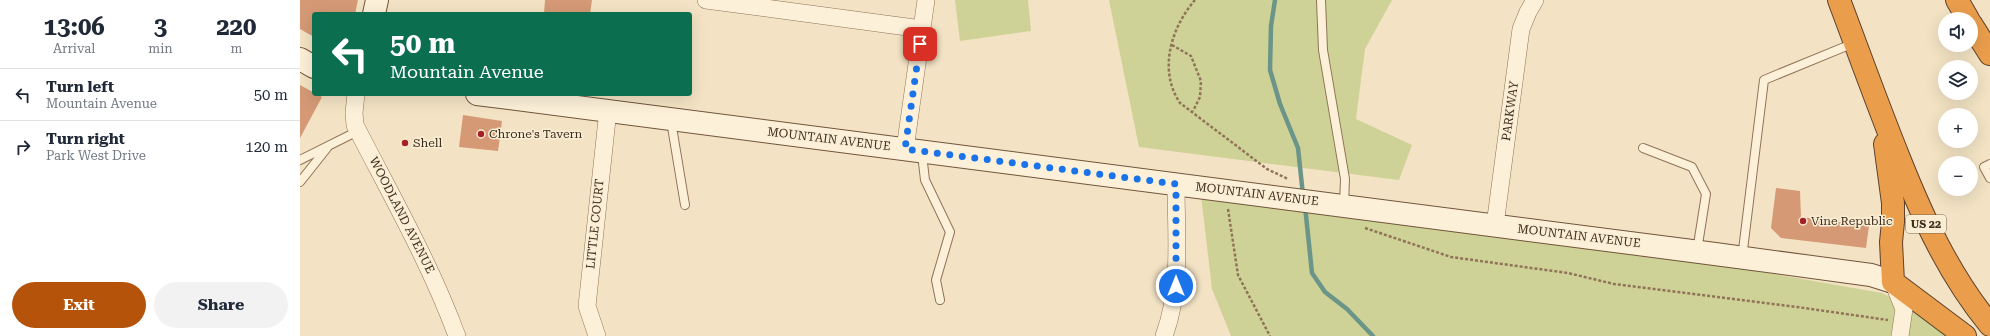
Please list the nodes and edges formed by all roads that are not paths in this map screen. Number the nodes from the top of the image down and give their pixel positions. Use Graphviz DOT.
graph roads {
  1 [pos="377,0"];
  2 [pos="706,0"];
  3 [pos="926,0"];
  4 [pos="1321,0"];
  5 [pos="1535,0"];
  6 [pos="1839,0"];
  7 [pos="1957,0"];
  8 [pos="730,2"];
  9 [pos="374,12"];
  10 [pos="1964,12"];
  11 [pos="922,29"];
  12 [pos="1978,35"];
  13 [pos="1855,43"];
  14 [pos="1990,54"];
  15 [pos="300,59"];
  16 [pos="312,66"];
  17 [pos="356,96"];
  18 [pos="494,96"];
  19 [pos="608,110"];
  20 [pos="1881,113"];
  21 [pos="670,118"];
  22 [pos="358,131"];
  23 [pos="329,146"];
  24 [pos="1643,148"];
  25 [pos="913,150"];
  26 [pos="300,160"];
  27 [pos="1990,164"];
  28 [pos="1990,178"];
  29 [pos="300,182"];
  30 [pos="1176,184"];
  31 [pos="1334,204"];
  32 [pos="685,205"];
  33 [pos="1495,225"];
  34 [pos="1697,251"];
  35 [pos="1742,258"];
  36 [pos="1893,282"];
  37 [pos="940,300"];
  38 [pos="1990,325"];
  39 [pos="1901,329"];
  40 [pos="458,336"];
  41 [pos="597,336"];
  42 [pos="1164,336"];
  43 [pos="1965,336"];
  1 -- 9 [label="street"];
  2 -- 8 [label="street"];
  3 -- 11 [label="street"];
  4 -- 31 [label="lane"];
  5 -- 33 [label="street, PARKWAY"];
  6 -- 13 [label="highway, US 22"];
  7 -- 10 [label="highway"];
  8 -- 11 [label="street"];
  11 -- 25 [label="street"];
  12 -- 14 [label="highway"];
  13 -- 20 [label="highway, US 22"];
  13 -- 35 [label="lane"];
  15 -- 16 [label="street"];
  17 -- 22 [label="street, WOODLAND AVENUE"];
  18 -- 19 [label="street, MOUNTAIN AVENUE"];
  19 -- 21 [label="street, MOUNTAIN AVENUE"];
  19 -- 41 [label="street, LITTLE COURT"];
  20 -- 36 [label="highway"];
  20 -- 38 [label="highway, US 22"];
  21 -- 25 [label="street, MOUNTAIN AVENUE"];
  21 -- 32 [label="lane"];
  22 -- 23 [label="lane"];
  22 -- 40 [label="street, WOODLAND AVENUE"];
  23 -- 26 [label="lane"];
  23 -- 29 [label="lane"];
  24 -- 34 [label="lane"];
  25 -- 30 [label="street, MOUNTAIN AVENUE"];
  25 -- 37 [label="lane"];
  27 -- 28 [label="lane"];
  30 -- 31 [label="street, MOUNTAIN AVENUE"];
  30 -- 42 [label="street"];
  31 -- 33 [label="street, MOUNTAIN AVENUE"];
  33 -- 34 [label="street, MOUNTAIN AVENUE"];
  34 -- 35 [label="street, MOUNTAIN AVENUE"];
  35 -- 36 [label="street, MOUNTAIN AVENUE"];
  36 -- 39 [label="street"];
  36 -- 43 [label="highway"];
}
